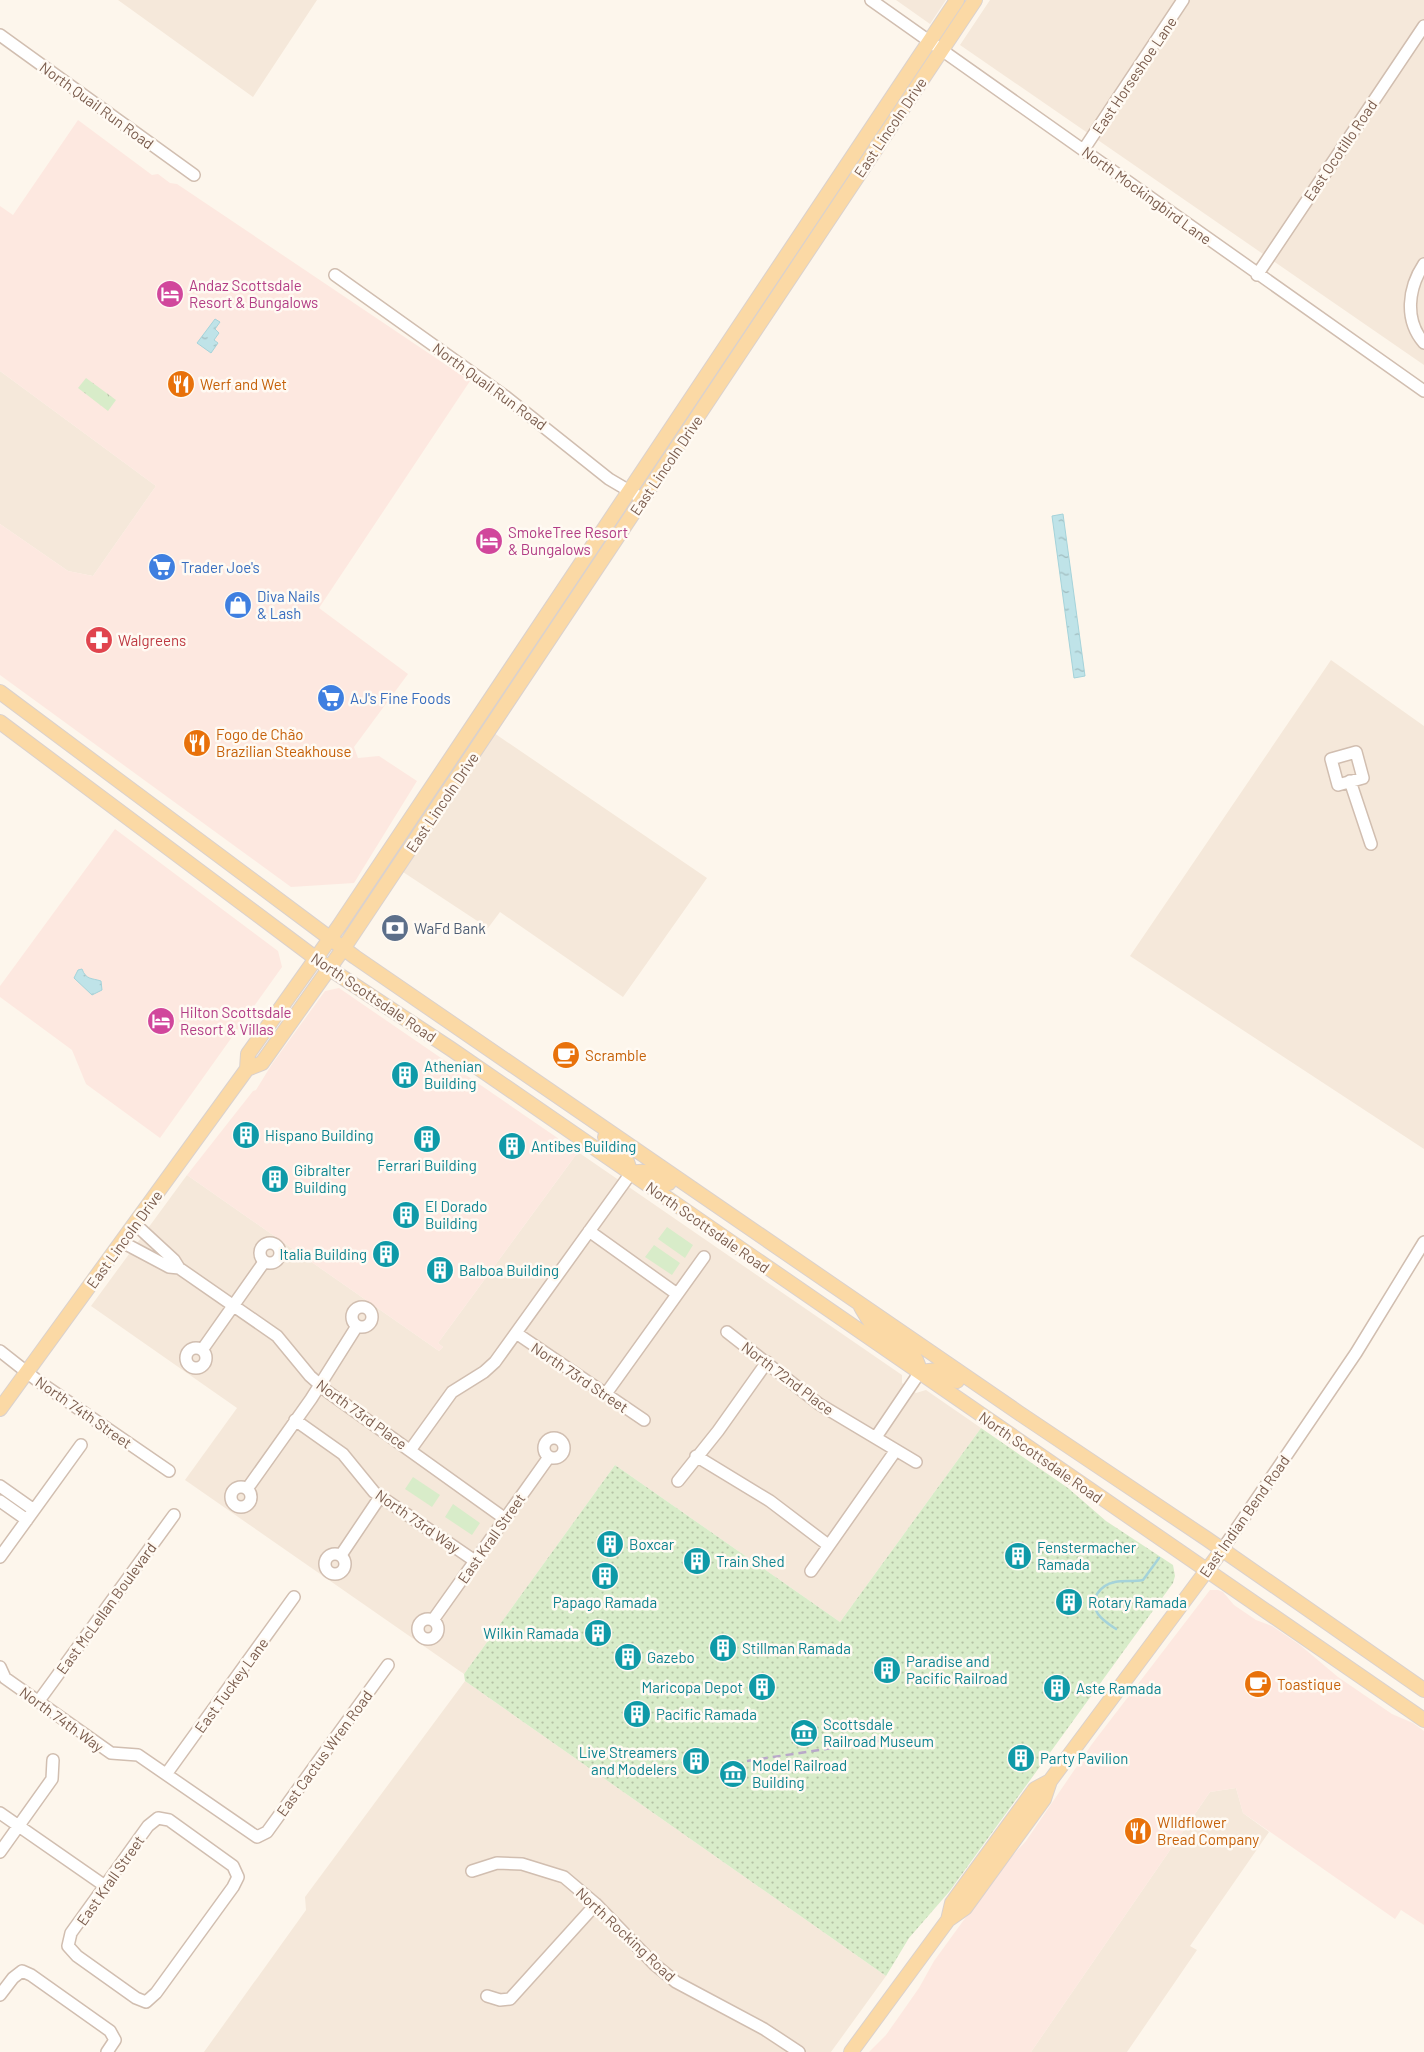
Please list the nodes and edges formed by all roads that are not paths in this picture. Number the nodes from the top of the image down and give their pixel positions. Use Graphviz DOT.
graph roads {
  1 [pos="871,0"];
  2 [pos="957,0"];
  3 [pos="975,0"];
  4 [pos="1183,0"];
  5 [pos="1424,26"];
  6 [pos="0,35"];
  7 [pos="929,41"];
  8 [pos="942,50"];
  9 [pos="1084,149"];
  10 [pos="194,175"];
  11 [pos="804,229"];
  12 [pos="816,238"];
  13 [pos="1424,264"];
  14 [pos="335,275"];
  15 [pos="1257,275"];
  16 [pos="1424,343"];
  17 [pos="1424,391"];
  18 [pos="631,491"];
  19 [pos="643,499"];
  20 [pos="0,692"];
  21 [pos="0,722"];
  22 [pos="1350,781"];
  23 [pos="1371,844"];
  24 [pos="330,939"];
  25 [pos="343,949"];
  26 [pos="316,958"];
  27 [pos="330,968"];
  28 [pos="247,1069"];
  29 [pos="517,1069"];
  30 [pos="505,1087"];
  31 [pos="595,1121"];
  32 [pos="631,1174"];
  33 [pos="723,1210"];
  34 [pos="135,1224"];
  35 [pos="589,1231"];
  36 [pos="122,1242"];
  37 [pos="1424,1242"];
  38 [pos="704,1258"];
  39 [pos="264,1262"];
  40 [pos="178,1268"];
  41 [pos="677,1294"];
  42 [pos="858,1302"];
  43 [pos="233,1306"];
  44 [pos="357,1326"];
  45 [pos="727,1332"];
  46 [pos="516,1333"];
  47 [pos="202,1350"];
  48 [pos="0,1351"];
  49 [pos="767,1362"];
  50 [pos="26,1372"];
  51 [pos="920,1372"];
  52 [pos="319,1383"];
  53 [pos="605,1395"];
  54 [pos="0,1409"];
  55 [pos="1019,1413"];
  56 [pos="295,1420"];
  57 [pos="644,1420"];
  58 [pos="876,1437"];
  59 [pos="81,1445"];
  60 [pos="411,1449"];
  61 [pos="896,1450"];
  62 [pos="549,1456"];
  63 [pos="696,1456"];
  64 [pos="916,1462"];
  65 [pos="169,1472"];
  66 [pos="678,1481"];
  67 [pos="0,1486"];
  68 [pos="247,1489"];
  69 [pos="380,1497"];
  70 [pos="0,1501"];
  71 [pos="34,1510"];
  72 [pos="174,1515"];
  73 [pos="504,1518"];
  74 [pos="27,1520"];
  75 [pos="828,1545"];
  76 [pos="1222,1550"];
  77 [pos="341,1555"];
  78 [pos="0,1557"];
  79 [pos="475,1561"];
  80 [pos="1206,1570"];
  81 [pos="811,1571"];
  82 [pos="294,1597"];
  83 [pos="433,1620"];
  84 [pos="388,1665"];
  85 [pos="0,1668"];
  86 [pos="1424,1690"];
  87 [pos="38,1702"];
  88 [pos="1424,1720"];
  89 [pos="53,1760"];
  90 [pos="167,1773"];
  91 [pos="0,1813"];
  92 [pos="19,1826"];
  93 [pos="257,1837"];
  94 [pos="0,1852"];
  95 [pos="472,1871"];
  96 [pos="105,1886"];
  97 [pos="596,1904"];
  98 [pos="0,1995"];
  99 [pos="487,1996"];
  100 [pos="108,2052"];
  101 [pos="799,2052"];
  102 [pos="851,2052"];
  1 -- 7 [label="street, North Mockingbird Lane"];
  2 -- 7 [label="main road, East Lincoln Drive"];
  3 -- 8 [label="main road, East Lincoln Drive"];
  4 -- 9 [label="street, East Horseshoe Lane"];
  5 -- 15 [label="street, East Ocotillo Road"];
  6 -- 10 [label="street, North Quail Run Road"];
  7 -- 8 [label="street, North Mockingbird Lane"];
  7 -- 11 [label="main road, East Lincoln Drive"];
  8 -- 9 [label="street, North Mockingbird Lane"];
  8 -- 12 [label="main road, East Lincoln Drive"];
  9 -- 15 [label="street, North Mockingbird Lane"];
  11 -- 12 [label="main road"];
  11 -- 18 [label="main road, East Lincoln Drive"];
  12 -- 19 [label="main road, East Lincoln Drive"];
  13 -- 16 [label="street"];
  14 -- 18 [label="street, North Quail Run Road"];
  15 -- 17 [label="street, North Mockingbird Lane"];
  18 -- 19 [label="street, North Quail Run Road"];
  18 -- 24 [label="main road, East Lincoln Drive"];
  19 -- 25 [label="main road, East Lincoln Drive"];
  20 -- 24 [label="main road, North Scottsdale Road"];
  21 -- 26 [label="main road, North Scottsdale Road"];
  22 -- 23 [label="street"];
  24 -- 25 [label="main road, North Scottsdale Road"];
  24 -- 26 [label="main road, East Lincoln Drive"];
  25 -- 27 [label="main road, East Lincoln Drive"];
  25 -- 29 [label="main road, North Scottsdale Road"];
  26 -- 27 [label="main road, North Scottsdale Road"];
  26 -- 28 [label="main road, East Lincoln Drive"];
  27 -- 28 [label="main road, East Lincoln Drive"];
  27 -- 30 [label="main road, North Scottsdale Road"];
  28 -- 34 [label="main road, East Lincoln Drive"];
  29 -- 30 [label="main road"];
  29 -- 31 [label="main road, North Scottsdale Road"];
  30 -- 32 [label="main road, North Scottsdale Road"];
  31 -- 32 [label="main road"];
  31 -- 33 [label="main road, North Scottsdale Road"];
  32 -- 33 [label="main road"];
  32 -- 35 [label="street"];
  32 -- 51 [label="main road, North Scottsdale Road"];
  33 -- 42 [label="main road, North Scottsdale Road"];
  34 -- 36 [label="main road, East Lincoln Drive"];
  34 -- 40 [label="street, North 73rd Place"];
  35 -- 41 [label="street"];
  35 -- 46 [label="street"];
  36 -- 40 [label="street, North 73rd Place"];
  36 -- 50 [label="main road, East Lincoln Drive"];
  37 -- 76 [label="street, East Indian Bend Road"];
  38 -- 41 [label="street"];
  39 -- 43 [label="street"];
  40 -- 43 [label="street, North 73rd Place"];
  41 -- 53 [label="street"];
  42 -- 51 [label="main road"];
  42 -- 55 [label="main road, North Scottsdale Road"];
  43 -- 47 [label="street"];
  43 -- 52 [label="street, North 73rd Place"];
  44 -- 52 [label="street"];
  45 -- 49 [label="street, North 72nd Place"];
  46 -- 53 [label="street, North 73rd Street"];
  46 -- 60 [label="street"];
  48 -- 50 [label="street, North 74th Street"];
  49 -- 58 [label="street, North 72nd Place"];
  49 -- 63 [label="street"];
  50 -- 54 [label="main road, East Lincoln Drive"];
  50 -- 65 [label="street, North 74th Street"];
  51 -- 55 [label="main road"];
  51 -- 58 [label="street"];
  51 -- 80 [label="main road, North Scottsdale Road"];
  52 -- 56 [label="street"];
  52 -- 60 [label="street, North 73rd Place"];
  53 -- 57 [label="street, North 73rd Street"];
  55 -- 76 [label="main road, North Scottsdale Road"];
  56 -- 68 [label="street"];
  56 -- 69 [label="street, North 73rd Way"];
  58 -- 61 [label="street, North 72nd Place"];
  59 -- 71 [label="street"];
  60 -- 73 [label="street, North 73rd Place"];
  61 -- 64 [label="street"];
  61 -- 75 [label="street"];
  62 -- 73 [label="street, East Krall Street"];
  63 -- 66 [label="street"];
  63 -- 75 [label="street"];
  67 -- 71 [label="street"];
  69 -- 77 [label="street"];
  69 -- 79 [label="street, North 73rd Way"];
  70 -- 74 [label="street"];
  71 -- 74 [label="street"];
  72 -- 87 [label="street, East McLellan Boulevard"];
  73 -- 79 [label="street, East Krall Street"];
  74 -- 78 [label="street"];
  75 -- 81 [label="street"];
  76 -- 80 [label="main road, East Indian Bend Road"];
  76 -- 86 [label="main road, North Scottsdale Road"];
  79 -- 83 [label="street, East Krall Street"];
  80 -- 88 [label="main road, North Scottsdale Road"];
  80 -- 102 [label="main road, East Indian Bend Road"];
  82 -- 90 [label="street, East Tuckey Lane"];
  84 -- 93 [label="street, East Cactus Wren Road"];
  85 -- 87 [label="street, North 74th Way"];
  87 -- 90 [label="street, North 74th Way"];
  89 -- 92 [label="street"];
  90 -- 93 [label="street, North 74th Way"];
  91 -- 92 [label="street"];
  92 -- 94 [label="street"];
  92 -- 96 [label="street"];
  95 -- 97 [label="street, North Rocking Road"];
  96 -- 96 [label="street, East Krall Street"];
  97 -- 99 [label="street"];
  97 -- 101 [label="street, North Rocking Road"];
  98 -- 100 [label="street"];
}
